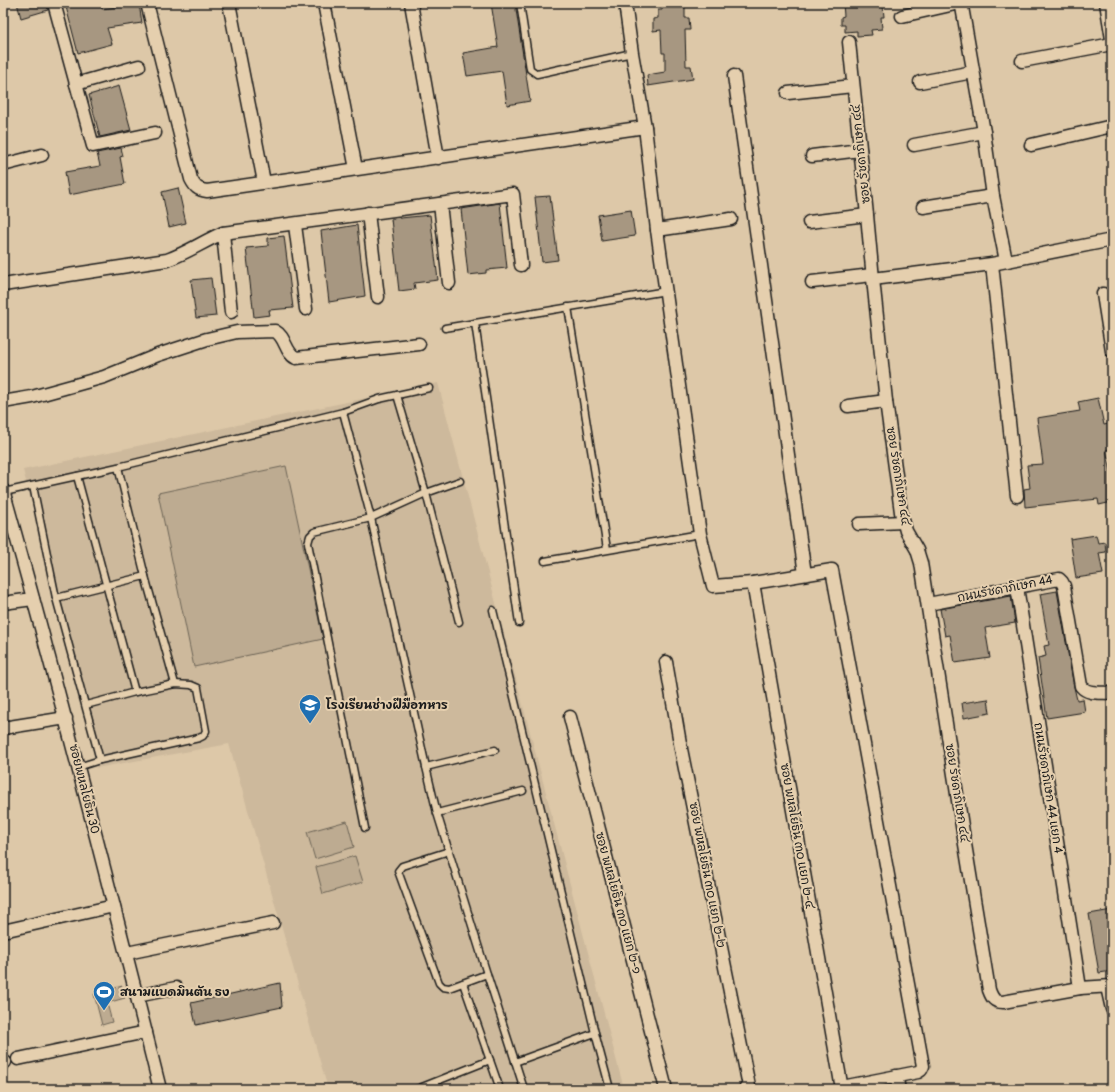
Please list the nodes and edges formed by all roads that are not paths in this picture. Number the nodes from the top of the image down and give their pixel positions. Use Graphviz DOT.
graph roads {
  1 [pos="54,3"];
  2 [pos="147,3"];
  3 [pos="230,3"];
  4 [pos="324,3"];
  5 [pos="411,3"];
  6 [pos="520,3"];
  7 [pos="625,3"];
  8 [pos="1106,3"];
  9 [pos="902,16"];
  10 [pos="1112,39"];
  11 [pos="849,42"];
  12 [pos="1112,44"];
  13 [pos="632,53"];
  14 [pos="1022,61"];
  15 [pos="139,66"];
  16 [pos="972,72"];
  17 [pos="734,76"];
  18 [pos="920,82"];
  19 [pos="76,84"];
  20 [pos="853,86"];
  21 [pos="788,93"];
  22 [pos="1112,126"];
  23 [pos="646,127"];
  24 [pos="984,132"];
  25 [pos="155,134"];
  26 [pos="914,145"];
  27 [pos="1031,145"];
  28 [pos="860,150"];
  29 [pos="42,155"];
  30 [pos="812,156"];
  31 [pos="438,158"];
  32 [pos="3,166"];
  33 [pos="356,169"];
  34 [pos="264,182"];
  35 [pos="993,196"];
  36 [pos="440,204"];
  37 [pos="923,207"];
  38 [pos="368,213"];
  39 [pos="867,215"];
  40 [pos="731,219"];
  41 [pos="809,222"];
  42 [pos="295,224"];
  43 [pos="657,230"];
  44 [pos="223,233"];
  45 [pos="1112,240"];
  46 [pos="1006,261"];
  47 [pos="992,264"];
  48 [pos="522,265"];
  49 [pos="873,277"];
  50 [pos="812,282"];
  51 [pos="449,283"];
  52 [pos="3,285"];
  53 [pos="666,291"];
  54 [pos="1103,294"];
  55 [pos="378,297"];
  56 [pos="568,307"];
  57 [pos="306,309"];
  58 [pos="231,312"];
  59 [pos="475,323"];
  60 [pos="445,328"];
  61 [pos="1111,343"];
  62 [pos="419,344"];
  63 [pos="429,388"];
  64 [pos="397,395"];
  65 [pos="886,401"];
  66 [pos="3,402"];
  67 [pos="848,406"];
  68 [pos="343,412"];
  69 [pos="118,467"];
  70 [pos="77,476"];
  71 [pos="460,481"];
  72 [pos="34,486"];
  73 [pos="3,491"];
  74 [pos="426,493"];
  75 [pos="1017,496"];
  76 [pos="371,518"];
  77 [pos="903,522"];
  78 [pos="859,524"];
  79 [pos="700,534"];
  80 [pos="607,550"];
  81 [pos="544,561"];
  82 [pos="805,574"];
  83 [pos="146,576"];
  84 [pos="752,583"];
  85 [pos="106,586"];
  86 [pos="1016,587"];
  87 [pos="56,598"];
  88 [pos="33,599"];
  89 [pos="3,603"];
  90 [pos="928,604"];
  91 [pos="493,610"];
  92 [pos="459,622"];
  93 [pos="519,623"];
  94 [pos="666,662"];
  95 [pos="175,684"];
  96 [pos="135,692"];
  97 [pos="1112,693"];
  98 [pos="86,705"];
  99 [pos="570,717"];
  100 [pos="66,718"];
  101 [pos="3,728"];
  102 [pos="495,750"];
  103 [pos="100,760"];
  104 [pos="78,766"];
  105 [pos="426,767"];
  106 [pos="523,791"];
  107 [pos="437,813"];
  108 [pos="365,828"];
  109 [pos="449,851"];
  110 [pos="114,906"];
  111 [pos="273,923"];
  112 [pos="3,932"];
  113 [pos="127,953"];
  114 [pos="487,974"];
  115 [pos="463,983"];
  116 [pos="1110,986"];
  117 [pos="176,988"];
  118 [pos="1080,988"];
  119 [pos="137,996"];
  120 [pos="1112,1009"];
  121 [pos="146,1032"];
  122 [pos="595,1033"];
  123 [pos="18,1059"];
  124 [pos="490,1060"];
  125 [pos="515,1062"];
  126 [pos="896,1076"];
  127 [pos="842,1088"];
  128 [pos="160,1089"];
  129 [pos="417,1089"];
  130 [pos="500,1089"];
  131 [pos="524,1089"];
  132 [pos="610,1089"];
  133 [pos="666,1089"];
  134 [pos="747,1089"];
  135 [pos="899,1089"];
  1 -- 19 [label="street"];
  2 -- 34 [label="street"];
  3 -- 34 [label="street"];
  4 -- 33 [label="street"];
  5 -- 31 [label="street"];
  6 -- 13 [label="lane"];
  7 -- 13 [label="street"];
  8 -- 10 [label="street"];
  9 -- 16 [label="street"];
  11 -- 20 [label="street, ซอย รัชดาภิเษก ๔๔"];
  12 -- 14 [label="street"];
  13 -- 23 [label="street"];
  15 -- 19 [label="street"];
  16 -- 18 [label="street"];
  16 -- 24 [label="street"];
  17 -- 82 [label="street"];
  19 -- 25 [label="street"];
  20 -- 21 [label="street"];
  20 -- 28 [label="street, ซอย รัชดาภิเษก ๔๔"];
  22 -- 27 [label="street"];
  23 -- 31 [label="street"];
  23 -- 43 [label="street"];
  24 -- 26 [label="street"];
  24 -- 35 [label="street"];
  28 -- 30 [label="street"];
  28 -- 39 [label="street, ซอย รัชดาภิเษก ๔๔"];
  29 -- 32 [label="street"];
  31 -- 33 [label="street"];
  33 -- 34 [label="street"];
  35 -- 37 [label="street"];
  35 -- 46 [label="street"];
  36 -- 38 [label="street"];
  36 -- 48 [label="street"];
  36 -- 51 [label="street"];
  38 -- 42 [label="street"];
  38 -- 55 [label="street"];
  39 -- 41 [label="street"];
  39 -- 49 [label="street, ซอย รัชดาภิเษก ๔๔"];
  40 -- 43 [label="street"];
  42 -- 44 [label="street"];
  42 -- 57 [label="street"];
  43 -- 53 [label="street"];
  44 -- 52 [label="street"];
  44 -- 58 [label="street"];
  45 -- 46 [label="street"];
  46 -- 47 [label="street"];
  47 -- 49 [label="street"];
  47 -- 75 [label="street"];
  49 -- 50 [label="street"];
  49 -- 65 [label="street, ซอย รัชดาภิเษก ๔๔"];
  53 -- 56 [label="lane"];
  53 -- 79 [label="street"];
  54 -- 61 [label="street"];
  56 -- 59 [label="lane"];
  56 -- 80 [label="lane"];
  59 -- 60 [label="lane"];
  59 -- 93 [label="lane"];
  62 -- 66 [label="street"];
  63 -- 64 [label="lane"];
  64 -- 68 [label="lane"];
  64 -- 74 [label="lane"];
  65 -- 67 [label="street"];
  65 -- 77 [label="street, ซอย รัชดาภิเษก ๔๔"];
  68 -- 69 [label="lane"];
  68 -- 76 [label="lane"];
  69 -- 70 [label="lane"];
  69 -- 83 [label="lane"];
  70 -- 72 [label="lane"];
  70 -- 85 [label="lane"];
  71 -- 74 [label="lane"];
  72 -- 73 [label="lane"];
  72 -- 87 [label="lane"];
  73 -- 88 [label="street, ซอยพหลโยธิน 30"];
  74 -- 76 [label="lane"];
  74 -- 92 [label="lane"];
  76 -- 105 [label="lane"];
  76 -- 108 [label="lane"];
  77 -- 78 [label="street"];
  77 -- 90 [label="street, ซอย รัชดาภิเษก ๔๔"];
  79 -- 80 [label="lane"];
  79 -- 84 [label="street"];
  80 -- 81 [label="lane"];
  82 -- 84 [label="street"];
  82 -- 126 [label="street"];
  83 -- 85 [label="lane"];
  83 -- 95 [label="lane"];
  84 -- 127 [label="street, ซอย พหลโยธิน ๓๐ แยก ๒-๔"];
  85 -- 87 [label="lane"];
  85 -- 96 [label="lane"];
  86 -- 90 [label="street, ถนนรัชดาภิเษก 44"];
  86 -- 97 [label="street, ถนนรัชดาภิเษก 44"];
  86 -- 118 [label="street, ถนนรัชดาภิเษก 44 แยก 4"];
  87 -- 98 [label="lane"];
  88 -- 89 [label="street"];
  88 -- 100 [label="street, ซอยพหลโยธิน 30"];
  90 -- 118 [label="street, ซอย รัชดาภิเษก ๔๔"];
  91 -- 122 [label="lane"];
  94 -- 134 [label="street, ซอย พหลโยธิน ๓๐ แยก ๒-๒"];
  95 -- 96 [label="lane"];
  95 -- 103 [label="lane"];
  96 -- 98 [label="lane"];
  98 -- 103 [label="lane"];
  99 -- 133 [label="street, ซอย พหลโยธิน ๓๐ แยก ๒-๑"];
  100 -- 101 [label="street"];
  100 -- 104 [label="street, ซอยพหลโยธิน 30"];
  102 -- 105 [label="lane"];
  103 -- 104 [label="lane"];
  104 -- 110 [label="street, ซอยพหลโยธิน 30"];
  105 -- 107 [label="lane"];
  106 -- 107 [label="lane"];
  107 -- 109 [label="lane"];
  109 -- 114 [label="lane"];
  109 -- 115 [label="lane"];
  110 -- 112 [label="street"];
  110 -- 113 [label="street, ซอยพหลโยธิน 30"];
  111 -- 113 [label="street"];
  113 -- 119 [label="street, ซอยพหลโยธิน 30"];
  114 -- 115 [label="lane"];
  114 -- 125 [label="lane"];
  115 -- 124 [label="lane"];
  116 -- 118 [label="street"];
  116 -- 120 [label="street"];
  117 -- 119 [label="street"];
  119 -- 121 [label="street, ซอยพหลโยธิน 30"];
  121 -- 123 [label="street"];
  121 -- 128 [label="street, ซอยพหลโยธิน 30"];
  122 -- 125 [label="lane"];
  122 -- 132 [label="lane"];
  124 -- 129 [label="lane"];
  124 -- 130 [label="lane"];
  125 -- 131 [label="lane"];
  126 -- 127 [label="street"];
  126 -- 135 [label="street"];
}
